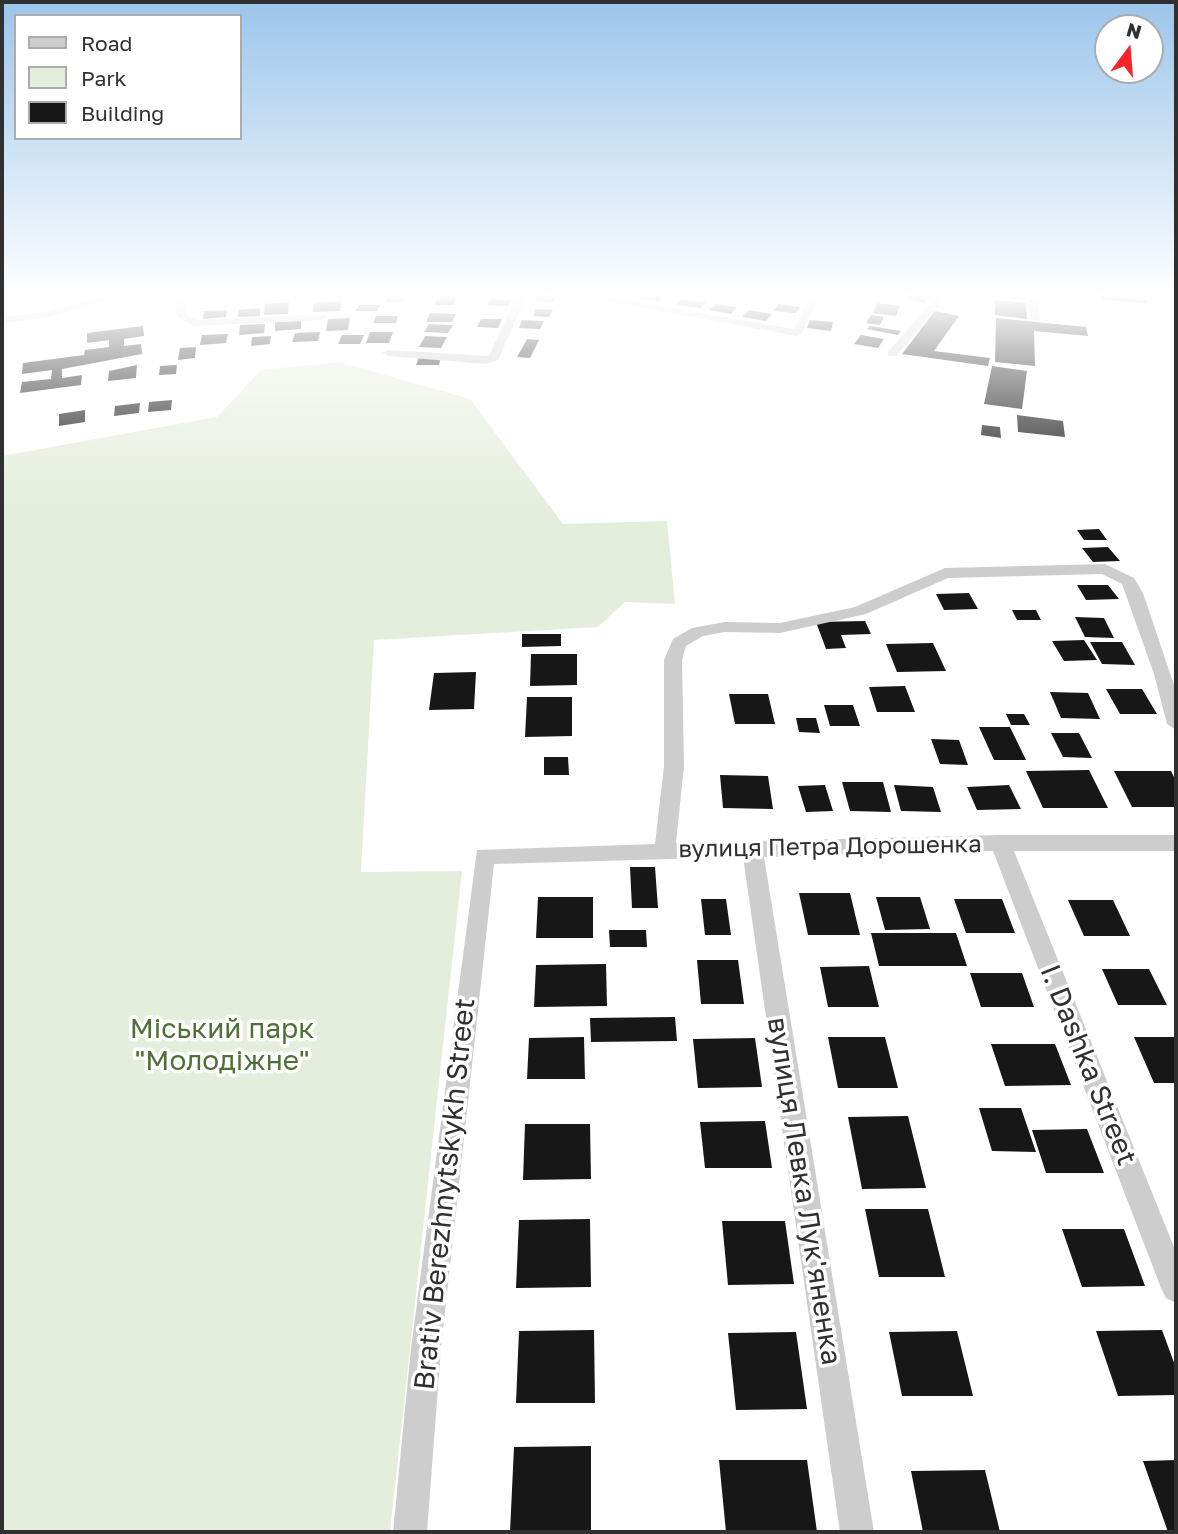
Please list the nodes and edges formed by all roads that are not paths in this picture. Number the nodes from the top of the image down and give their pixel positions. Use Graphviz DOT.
graph roads {
  1 [pos="1176,724"];
  2 [pos="1000,843"];
  3 [pos="1176,843"];
  4 [pos="752,850"];
  5 [pos="665,851"];
  6 [pos="484,856"];
  7 [pos="1176,1288"];
  8 [pos="410,1532"];
  9 [pos="857,1532"];
  1 -- 5 [label="street"];
  2 -- 3 [label="street, вулиця Петра Дорошенка"];
  2 -- 4 [label="street, вулиця Петра Дорошенка"];
  2 -- 7 [label="street, I. Dashka Street"];
  4 -- 5 [label="street, вулиця Петра Дорошенка"];
  4 -- 9 [label="street, вулиця Левка Лук'яненка"];
  5 -- 6 [label="street, вулиця Петра Дорошенка"];
  6 -- 8 [label="street, Brativ Berezhnytskykh Street"];
}
